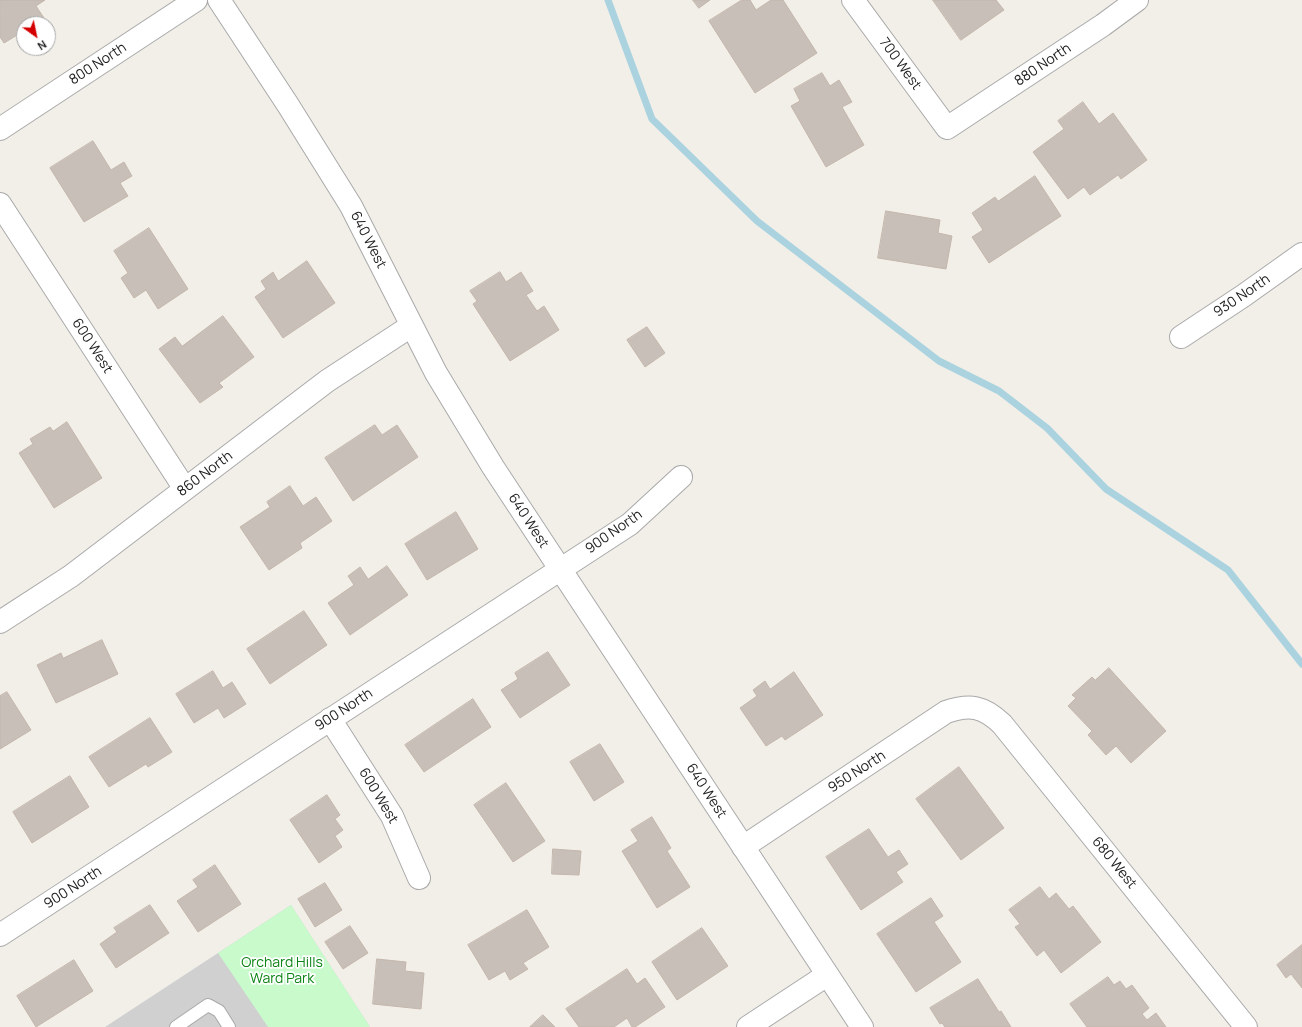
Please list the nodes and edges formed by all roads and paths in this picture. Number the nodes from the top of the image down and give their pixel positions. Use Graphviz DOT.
graph roads {
  1 [pos="196,0"];
  2 [pos="219,0"];
  3 [pos="853,0"];
  4 [pos="1137,0"];
  5 [pos="947,128"];
  6 [pos="0,129"];
  7 [pos="0,204"];
  8 [pos="1302,254"];
  9 [pos="411,326"];
  10 [pos="1181,337"];
  11 [pos="681,477"];
  12 [pos="185,489"];
  13 [pos="560,569"];
  14 [pos="0,622"];
  15 [pos="974,708"];
  16 [pos="330,719"];
  17 [pos="743,846"];
  18 [pos="419,878"];
  19 [pos="0,935"];
  20 [pos="828,975"];
  21 [pos="176,1027"];
  22 [pos="230,1027"];
  23 [pos="748,1027"];
  24 [pos="862,1027"];
  25 [pos="1246,1027"];
  1 -- 6 [label="street, 800 North"];
  2 -- 9 [label="street, 640 West"];
  3 -- 5 [label="street, 700 West"];
  4 -- 5 [label="street, 880 North"];
  7 -- 12 [label="street, 600 West"];
  8 -- 10 [label="street, 930 North"];
  9 -- 12 [label="street, 860 North"];
  9 -- 13 [label="street, 640 West"];
  11 -- 13 [label="street, 900 North"];
  12 -- 14 [label="street, 860 North"];
  13 -- 16 [label="street, 900 North"];
  13 -- 17 [label="street, 640 West"];
  15 -- 17 [label="street, 950 North"];
  15 -- 25 [label="street, 680 West"];
  16 -- 18 [label="street, 600 West"];
  16 -- 19 [label="street, 900 North"];
  17 -- 20 [label="street, 640 West"];
  20 -- 23 [label="street"];
  20 -- 24 [label="street, 640 West"];
  21 -- 22 [label="lane"];
}
